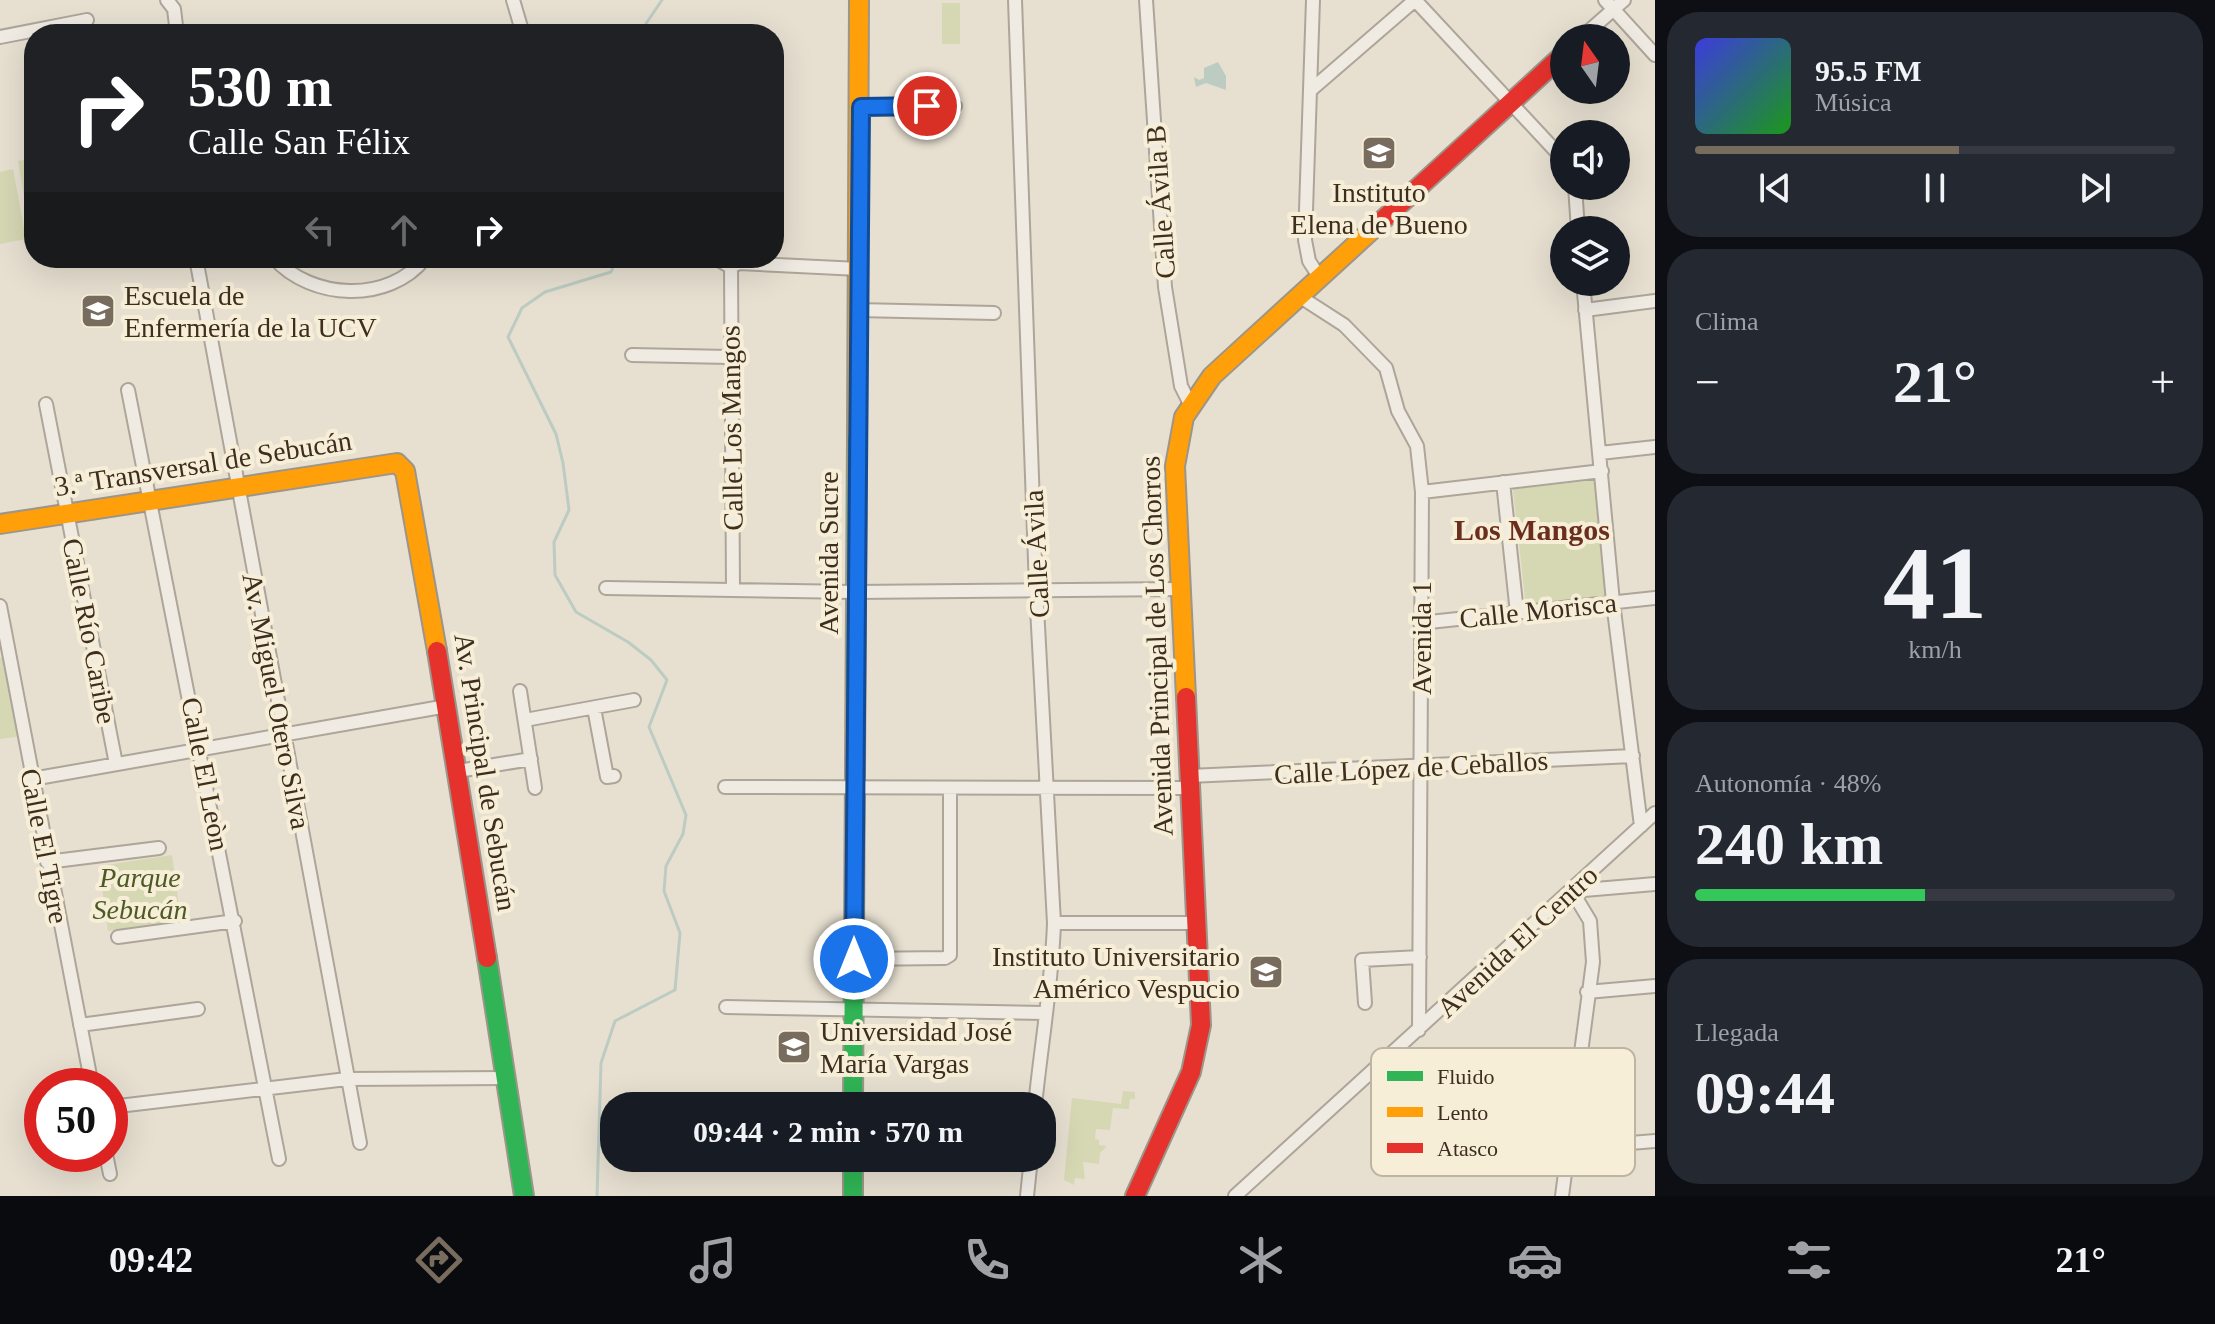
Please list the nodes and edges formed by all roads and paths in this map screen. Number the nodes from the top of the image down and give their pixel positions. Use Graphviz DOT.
graph roads {
  1 [pos="513,0"];
  2 [pos="859,0"];
  3 [pos="1015,0"];
  4 [pos="1146,0"];
  5 [pos="1313,0"];
  6 [pos="1415,0"];
  7 [pos="1624,0"];
  8 [pos="173,3"];
  9 [pos="1609,5"];
  10 [pos="87,20"];
  11 [pos="67,24"];
  12 [pos="176,24"];
  13 [pos="520,24"];
  14 [pos="1593,24"];
  15 [pos="24,32"];
  16 [pos="0,37"];
  17 [pos="1655,55"];
  18 [pos="1550,66"];
  19 [pos="1312,89"];
  20 [pos="1511,101"];
  21 [pos="955,106"];
  22 [pos="861,107"];
  23 [pos="1550,144"];
  24 [pos="784,265"];
  25 [pos="198,268"];
  26 [pos="287,268"];
  27 [pos="414,268"];
  28 [pos="731,268"];
  29 [pos="859,269"];
  30 [pos="1320,278"];
  31 [pos="1299,296"];
  32 [pos="1584,296"];
  33 [pos="1655,301"];
  34 [pos="857,310"];
  35 [pos="1585,310"];
  36 [pos="994,313"];
  37 [pos="632,355"];
  38 [pos="730,357"];
  39 [pos="128,390"];
  40 [pos="1189,402"];
  41 [pos="46,404"];
  42 [pos="1655,447"];
  43 [pos="1600,453"];
  44 [pos="1602,471"];
  45 [pos="409,476"];
  46 [pos="1503,482"];
  47 [pos="236,486"];
  48 [pos="1422,492"];
  49 [pos="151,499"];
  50 [pos="68,514"];
  51 [pos="0,524"];
  52 [pos="606,588"];
  53 [pos="733,589"];
  54 [pos="1036,589"];
  55 [pos="1181,589"];
  56 [pos="855,592"];
  57 [pos="1655,598"];
  58 [pos="1613,602"];
  59 [pos="0,606"];
  60 [pos="1517,613"];
  61 [pos="1420,623"];
  62 [pos="520,691"];
  63 [pos="634,700"];
  64 [pos="447,706"];
  65 [pos="594,708"];
  66 [pos="525,720"];
  67 [pos="285,737"];
  68 [pos="201,752"];
  69 [pos="1633,756"];
  70 [pos="531,759"];
  71 [pos="116,764"];
  72 [pos="1423,768"];
  73 [pos="458,771"];
  74 [pos="614,776"];
  75 [pos="32,779"];
  76 [pos="1189,782"];
  77 [pos="856,786"];
  78 [pos="725,787"];
  79 [pos="535,788"];
  80 [pos="950,788"];
  81 [pos="1048,788"];
  82 [pos="1655,813"];
  83 [pos="1641,826"];
  84 [pos="159,848"];
  85 [pos="47,862"];
  86 [pos="1655,884"];
  87 [pos="1572,891"];
  88 [pos="235,921"];
  89 [pos="1054,923"];
  90 [pos="1194,923"];
  91 [pos="118,937"];
  92 [pos="1420,957"];
  93 [pos="854,959"];
  94 [pos="1655,986"];
  95 [pos="1587,992"];
  96 [pos="1365,1003"];
  97 [pos="726,1007"];
  98 [pos="198,1009"];
  99 [pos="852,1010"];
  100 [pos="1044,1013"];
  101 [pos="80,1025"];
  102 [pos="1419,1030"];
  103 [pos="1399,1048"];
  104 [pos="1581,1048"];
  105 [pos="88,1068"];
  106 [pos="1371,1074"];
  107 [pos="508,1078"];
  108 [pos="347,1079"];
  109 [pos="265,1089"];
  110 [pos="853,1092"];
  111 [pos="1036,1092"];
  112 [pos="128,1105"];
  113 [pos="1655,1141"];
  114 [pos="360,1143"];
  115 [pos="1635,1143"];
  116 [pos="279,1159"];
  117 [pos="853,1172"];
  118 [pos="1030,1172"];
  119 [pos="1565,1176"];
  120 [pos="1133,1192"];
  121 [pos="1242,1193"];
  122 [pos="524,1196"];
  123 [pos="853,1196"];
  124 [pos="1027,1196"];
  125 [pos="1562,1196"];
  1 -- 13 [label="street"];
  2 -- 22 [label="street, Avenida Sucre"];
  3 -- 54 [label="street, Calle Ávila"];
  4 -- 40 [label="street, Calle Ávila B"];
  5 -- 19 [label="street"];
  6 -- 19 [label="street"];
  6 -- 20 [label="street"];
  7 -- 9 [label="street"];
  8 -- 12 [label="street"];
  9 -- 14 [label="street"];
  9 -- 17 [label="street"];
  10 -- 11 [label="street"];
  15 -- 16 [label="street"];
  18 -- 20 [label="street, Avenida Principal de Los Chorros"];
  19 -- 30 [label="street"];
  20 -- 23 [label="street"];
  20 -- 30 [label="street, Avenida Principal de Los Chorros"];
  21 -- 22 [label="street"];
  22 -- 29 [label="street, Avenida Sucre"];
  24 -- 29 [label="street"];
  25 -- 47 [label="street, Av. Miguel Otero Silva"];
  26 -- 27 [label="street"];
  28 -- 38 [label="street, Calle Los Mangos"];
  29 -- 34 [label="street, Avenida Sucre"];
  30 -- 31 [label="street, Avenida Principal de Los Chorros"];
  31 -- 40 [label="street, Avenida Principal de Los Chorros"];
  31 -- 48 [label="street, Avenida 1"];
  32 -- 35 [label="street"];
  33 -- 35 [label="street"];
  34 -- 36 [label="street"];
  34 -- 56 [label="street, Avenida Sucre"];
  35 -- 43 [label="street"];
  37 -- 38 [label="street"];
  38 -- 53 [label="street, Calle Los Mangos"];
  39 -- 49 [label="street, Calle El Leòn"];
  40 -- 55 [label="street, Avenida Principal de Los Chorros"];
  41 -- 50 [label="street, Calle Río Caribe"];
  42 -- 43 [label="street"];
  43 -- 44 [label="street"];
  44 -- 46 [label="street"];
  44 -- 58 [label="street"];
  45 -- 47 [label="street, 3.ª Transversal de Sebucán"];
  45 -- 64 [label="street, Av. Principal de Sebucán"];
  46 -- 48 [label="street"];
  46 -- 60 [label="street"];
  47 -- 49 [label="street, 3.ª Transversal de Sebucán"];
  47 -- 67 [label="street, Av. Miguel Otero Silva"];
  48 -- 61 [label="street, Avenida 1"];
  49 -- 50 [label="street, 3.ª Transversal de Sebucán"];
  49 -- 68 [label="street, Calle El Leòn"];
  50 -- 51 [label="street, 3.ª Transversal de Sebucán"];
  50 -- 71 [label="street, Calle Río Caribe"];
  52 -- 53 [label="street"];
  53 -- 56 [label="street"];
  54 -- 55 [label="street"];
  54 -- 56 [label="street"];
  54 -- 81 [label="street, Calle Ávila"];
  55 -- 76 [label="street, Avenida Principal de Los Chorros"];
  56 -- 77 [label="street, Avenida Sucre"];
  57 -- 58 [label="street, Calle Morisca"];
  58 -- 60 [label="street, Calle Morisca"];
  58 -- 69 [label="street"];
  59 -- 75 [label="street, Calle El Tigre"];
  60 -- 61 [label="street, Calle Morisca"];
  61 -- 72 [label="street, Avenida 1"];
  62 -- 66 [label="street"];
  63 -- 65 [label="street"];
  64 -- 67 [label="street"];
  64 -- 73 [label="street, Av. Principal de Sebucán"];
  65 -- 66 [label="street"];
  65 -- 74 [label="street"];
  66 -- 70 [label="street"];
  67 -- 68 [label="street"];
  67 -- 108 [label="street, Av. Miguel Otero Silva"];
  68 -- 71 [label="street"];
  68 -- 88 [label="street, Calle El Leòn"];
  69 -- 72 [label="street, Calle López de Ceballos"];
  69 -- 83 [label="street"];
  70 -- 73 [label="street"];
  70 -- 79 [label="street"];
  71 -- 75 [label="street"];
  72 -- 76 [label="street, Calle López de Ceballos"];
  72 -- 92 [label="street, Avenida 1"];
  73 -- 107 [label="street, Av. Principal de Sebucán"];
  75 -- 85 [label="street, Calle El Tigre"];
  76 -- 81 [label="street, Calle López de Ceballos"];
  76 -- 90 [label="street, Avenida Principal de Los Chorros"];
  77 -- 78 [label="street, Calle López de Ceballos"];
  77 -- 80 [label="street, Calle López de Ceballos"];
  77 -- 93 [label="street, Avenida Sucre"];
  80 -- 81 [label="street, Calle López de Ceballos"];
  80 -- 93 [label="street"];
  81 -- 89 [label="street, Calle Ávila"];
  82 -- 83 [label="street, Avenida El Centro"];
  83 -- 87 [label="street, Avenida El Centro"];
  84 -- 85 [label="street"];
  85 -- 101 [label="street, Calle El Tigre"];
  86 -- 87 [label="street"];
  87 -- 95 [label="street"];
  87 -- 102 [label="street, Avenida El Centro"];
  88 -- 91 [label="street"];
  88 -- 109 [label="street, Calle El Leòn"];
  89 -- 90 [label="street"];
  89 -- 100 [label="street, Calle Ávila"];
  90 -- 120 [label="street, Avenida Principal de Los Chorros"];
  92 -- 96 [label="street"];
  92 -- 102 [label="street, Avenida 1"];
  93 -- 99 [label="street, Avenida Sucre"];
  94 -- 95 [label="street"];
  95 -- 104 [label="street"];
  97 -- 99 [label="street"];
  98 -- 101 [label="street"];
  99 -- 100 [label="street"];
  99 -- 110 [label="street, Avenida Sucre"];
  100 -- 111 [label="street, Calle Ávila"];
  101 -- 105 [label="street, Calle El Tigre"];
  102 -- 103 [label="street, Avenida El Centro"];
  106 -- 121 [label="street, Avenida El Centro"];
  107 -- 108 [label="street"];
  107 -- 122 [label="street, Av. Principal de Sebucán"];
  108 -- 109 [label="street"];
  108 -- 114 [label="street, Av. Miguel Otero Silva"];
  109 -- 112 [label="street"];
  109 -- 116 [label="street, Calle El Leòn"];
  113 -- 115 [label="street"];
  117 -- 123 [label="street"];
  118 -- 124 [label="street"];
  119 -- 125 [label="street"];
}
